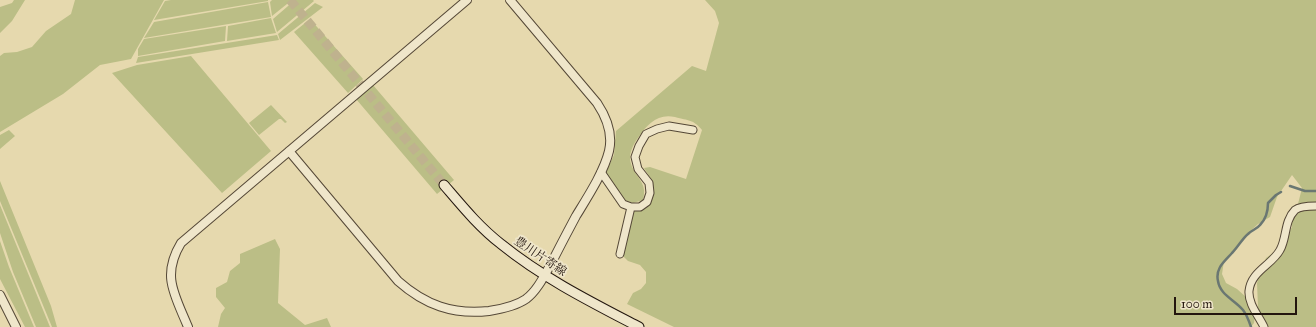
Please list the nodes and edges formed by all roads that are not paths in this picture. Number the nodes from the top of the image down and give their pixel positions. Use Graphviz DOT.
graph roads {
  1 [pos="467,0"];
  2 [pos="510,0"];
  3 [pos="693,130"];
  4 [pos="289,151"];
  5 [pos="600,172"];
  6 [pos="444,185"];
  7 [pos="1316,206"];
  8 [pos="631,207"];
  9 [pos="620,254"];
  10 [pos="545,275"];
  11 [pos="0,295"];
  12 [pos="16,327"];
  13 [pos="188,327"];
  14 [pos="639,327"];
  15 [pos="1264,327"];
  1 -- 4 [label="street"];
  2 -- 5 [label="street"];
  3 -- 8 [label="street"];
  4 -- 10 [label="street"];
  4 -- 13 [label="street"];
  5 -- 8 [label="street"];
  5 -- 10 [label="street"];
  6 -- 10 [label="main road, 豊川片寄線"];
  7 -- 15 [label="street"];
  8 -- 9 [label="street"];
  10 -- 14 [label="main road, 豊川片寄線"];
  11 -- 12 [label="street"];
}
